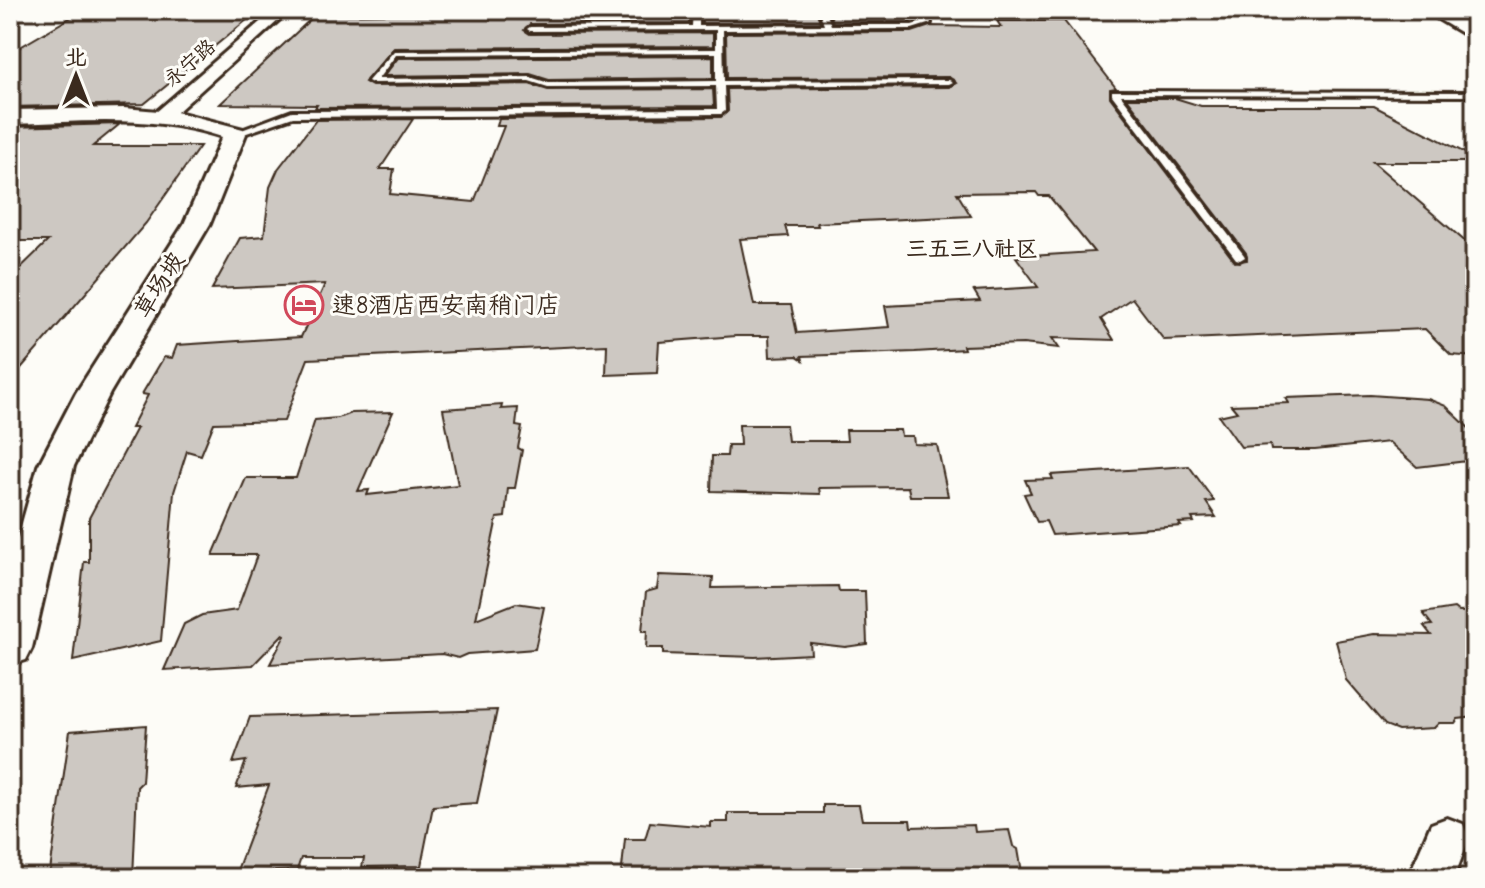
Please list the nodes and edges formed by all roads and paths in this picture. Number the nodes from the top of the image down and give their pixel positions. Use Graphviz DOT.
graph roads {
  1 [pos="283,10"];
  2 [pos="696,10"];
  3 [pos="822,10"];
  4 [pos="923,10"];
  5 [pos="1433,10"];
  6 [pos="1449,10"];
  7 [pos="1475,25"];
  8 [pos="828,27"];
  9 [pos="695,28"];
  10 [pos="719,28"];
  11 [pos="530,29"];
  12 [pos="1475,35"];
  13 [pos="719,51"];
  14 [pos="949,82"];
  15 [pos="720,84"];
  16 [pos="1475,94"];
  17 [pos="10,117"];
  18 [pos="161,117"];
  19 [pos="235,134"];
  20 [pos="1240,257"];
  21 [pos="10,648"];
  1 -- 18 [label="street, 永宁路"];
  2 -- 9 [label="lane"];
  3 -- 8 [label="lane"];
  4 -- 8 [label="lane"];
  5 -- 12 [label="main road"];
  6 -- 7 [label="main road"];
  8 -- 10 [label="lane"];
  9 -- 10 [label="lane"];
  9 -- 11 [label="lane"];
  10 -- 13 [label="lane"];
  13 -- 15 [label="lane"];
  13 -- 15 [label="lane"];
  14 -- 15 [label="lane"];
  15 -- 19 [label="lane"];
  16 -- 20 [label="lane"];
  17 -- 18 [label="street"];
  18 -- 19 [label="street"];
  19 -- 21 [label="street, 草场坡"];
}
